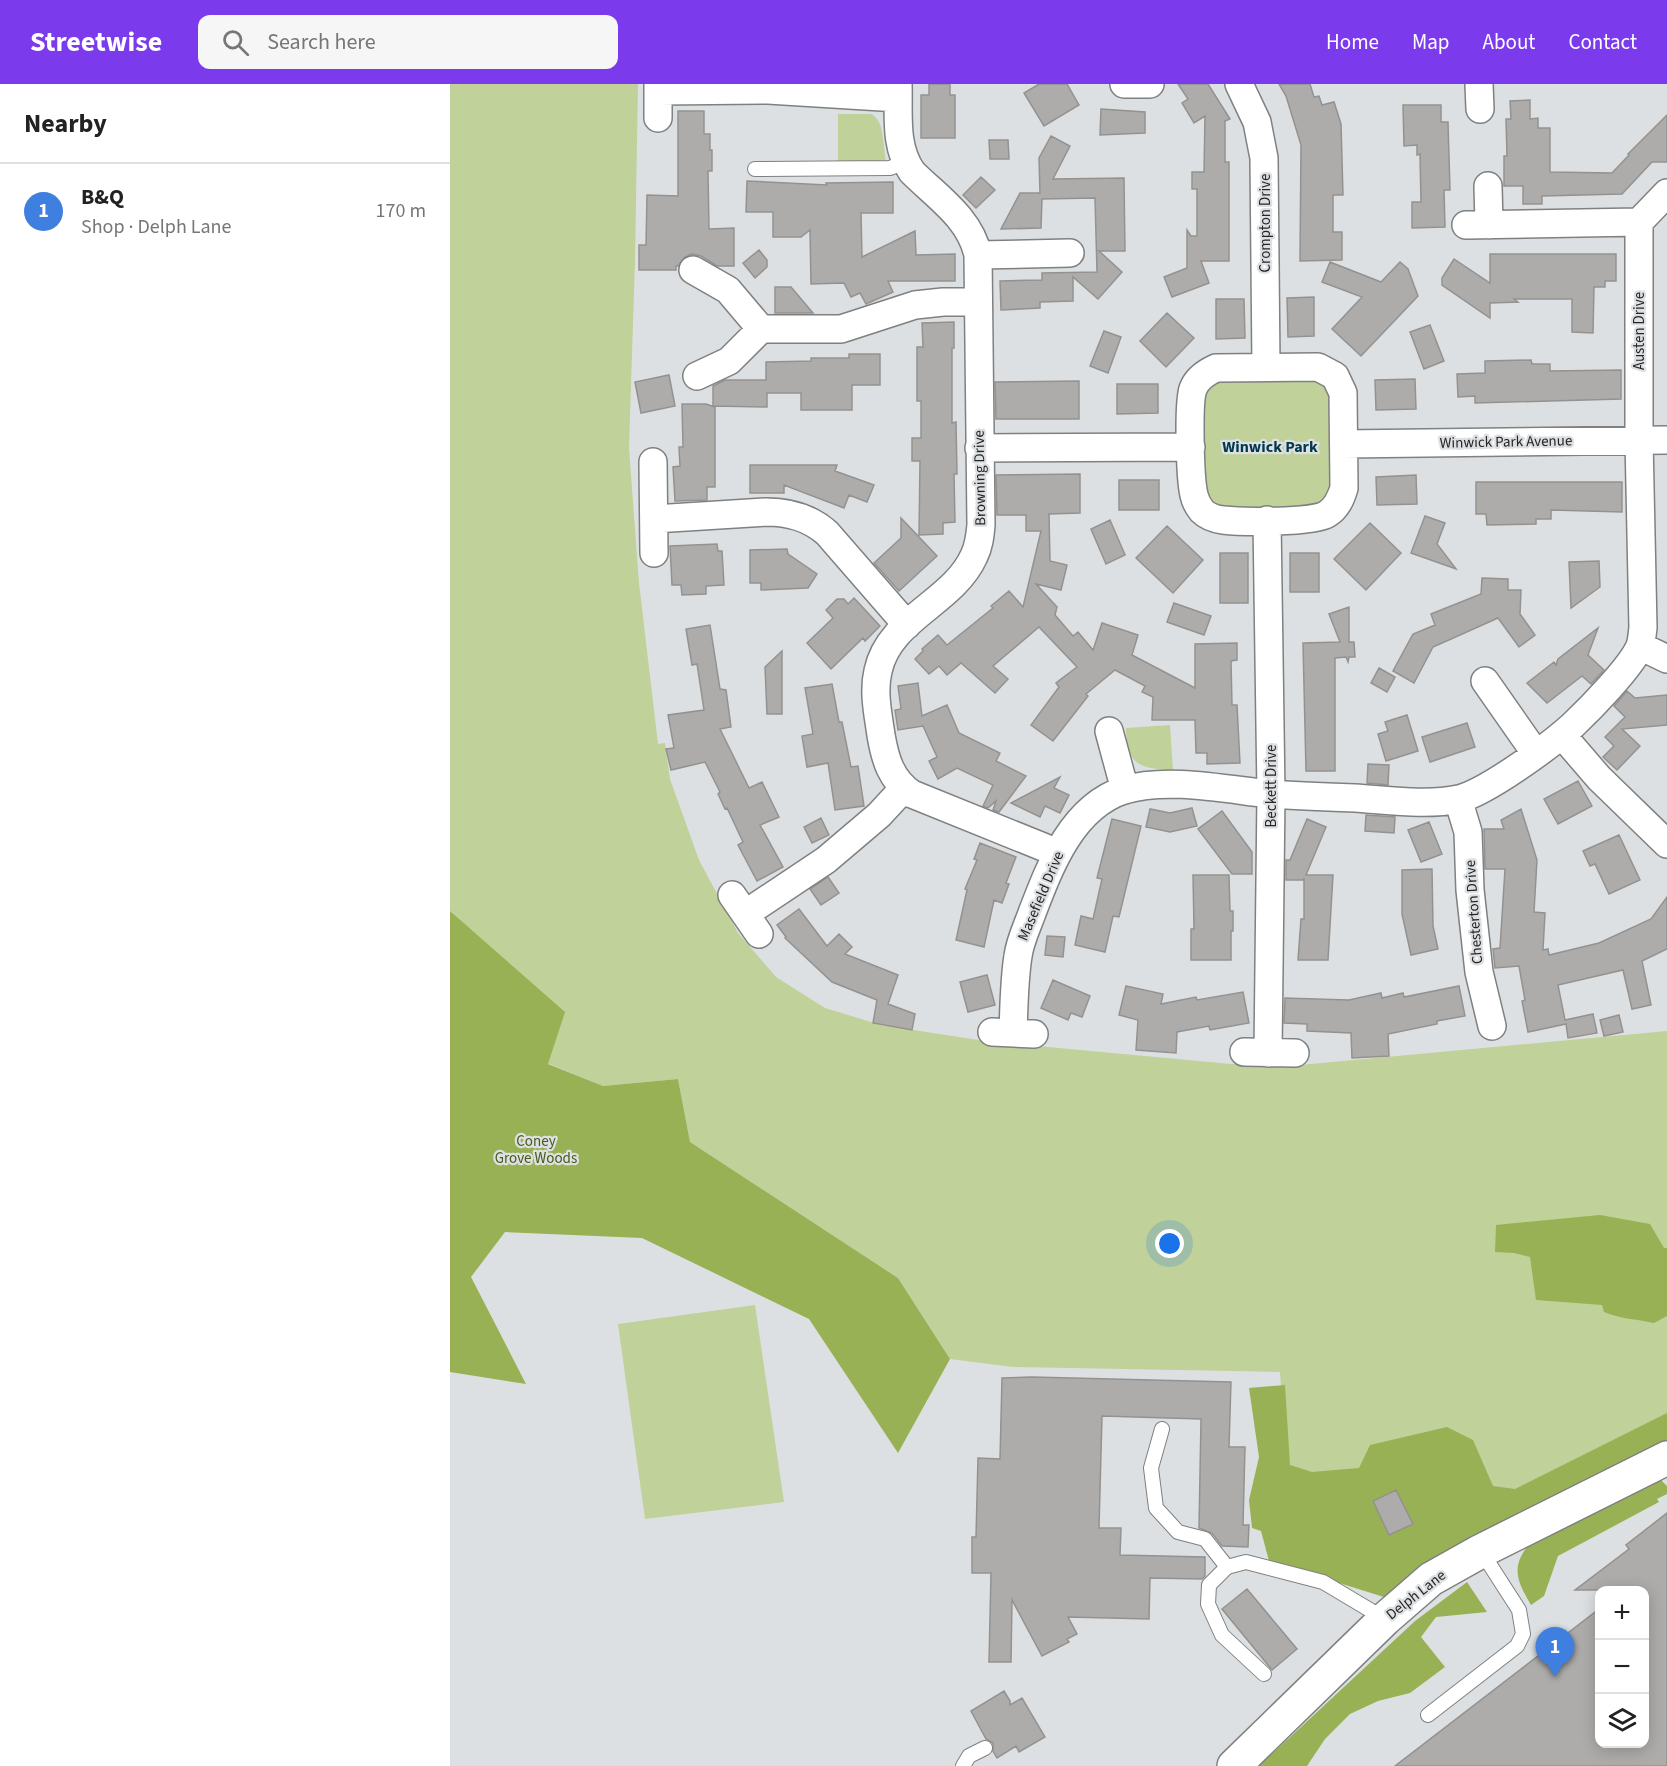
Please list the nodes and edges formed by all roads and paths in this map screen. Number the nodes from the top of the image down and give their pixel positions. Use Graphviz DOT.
graph roads {
  1 [pos="1124,84"];
  2 [pos="1150,84"];
  3 [pos="1239,84"];
  4 [pos="658,87"];
  5 [pos="898,91"];
  6 [pos="658,118"];
  7 [pos="905,162"];
  8 [pos="754,169"];
  9 [pos="1488,186"];
  10 [pos="1667,193"];
  11 [pos="1639,222"];
  12 [pos="1070,253"];
  13 [pos="978,255"];
  14 [pos="693,270"];
  15 [pos="977,302"];
  16 [pos="762,329"];
  17 [pos="1266,367"];
  18 [pos="697,376"];
  19 [pos="1639,440"];
  20 [pos="1667,440"];
  21 [pos="1344,444"];
  22 [pos="1191,447"];
  23 [pos="979,448"];
  24 [pos="653,462"];
  25 [pos="654,519"];
  26 [pos="1267,520"];
  27 [pos="654,553"];
  28 [pos="907,625"];
  29 [pos="1640,646"];
  30 [pos="1667,659"];
  31 [pos="1483,680"];
  32 [pos="1107,729"];
  33 [pos="1562,735"];
  34 [pos="1536,754"];
  35 [pos="904,788"];
  36 [pos="1125,790"];
  37 [pos="1271,794"];
  38 [pos="1458,799"];
  39 [pos="1667,844"];
  40 [pos="1058,853"];
  41 [pos="745,914"];
  42 [pos="1493,1026"];
  43 [pos="1013,1033"];
  44 [pos="1295,1053"];
  45 [pos="1162,1429"];
  46 [pos="1667,1458"];
  47 [pos="1481,1551"];
  48 [pos="1227,1567"];
  49 [pos="1385,1619"];
  50 [pos="1264,1674"];
  51 [pos="1428,1715"];
  52 [pos="985,1748"];
  53 [pos="963,1766"];
  54 [pos="1234,1766"];
  1 -- 2 [label="street"];
  3 -- 17 [label="street, Crompton Drive"];
  4 -- 5 [label="street, Browning Drive"];
  4 -- 6 [label="street, Browning Drive"];
  5 -- 7 [label="street, Browning Drive"];
  7 -- 8 [label="lane"];
  7 -- 13 [label="street, Browning Drive"];
  9 -- 11 [label="street"];
  10 -- 11 [label="street"];
  11 -- 19 [label="street, Austen Drive"];
  12 -- 13 [label="street"];
  13 -- 15 [label="street, Browning Drive"];
  14 -- 16 [label="street"];
  15 -- 16 [label="street"];
  15 -- 23 [label="street, Browning Drive"];
  16 -- 18 [label="street"];
  17 -- 21 [label="street"];
  17 -- 22 [label="street"];
  19 -- 20 [label="street, Winwick Park Avenue"];
  19 -- 21 [label="street, Winwick Park Avenue"];
  19 -- 29 [label="street"];
  21 -- 26 [label="street"];
  22 -- 23 [label="street"];
  22 -- 26 [label="street"];
  23 -- 28 [label="street, Browning Drive"];
  24 -- 25 [label="street"];
  25 -- 27 [label="street"];
  25 -- 28 [label="street"];
  26 -- 37 [label="street, Beckett Drive"];
  28 -- 35 [label="street, Browning Drive"];
  29 -- 30 [label="street"];
  29 -- 33 [label="street"];
  31 -- 34 [label="street"];
  32 -- 36 [label="street"];
  33 -- 34 [label="street"];
  33 -- 39 [label="street"];
  34 -- 38 [label="street"];
  35 -- 40 [label="street"];
  35 -- 41 [label="street"];
  36 -- 37 [label="street, Masefield Drive"];
  36 -- 40 [label="street, Masefield Drive"];
  37 -- 38 [label="street"];
  37 -- 44 [label="street, Beckett Drive"];
  38 -- 42 [label="street, Chesterton Drive"];
  40 -- 43 [label="street, Masefield Drive"];
  45 -- 48 [label="lane"];
  46 -- 47 [label="street, Delph Lane"];
  47 -- 49 [label="street, Delph Lane"];
  47 -- 51 [label="lane"];
  48 -- 49 [label="lane"];
  48 -- 50 [label="lane"];
  49 -- 54 [label="street, Delph Lane"];
  52 -- 53 [label="lane"];
}
